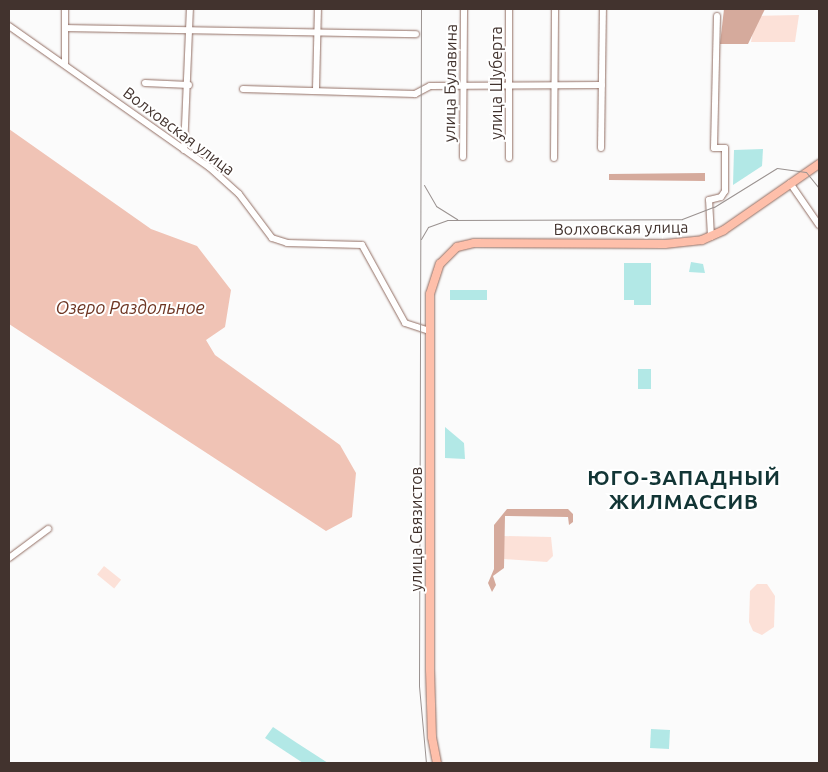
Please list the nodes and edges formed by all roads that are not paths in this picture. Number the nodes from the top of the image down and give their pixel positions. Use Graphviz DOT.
graph roads {
  1 [pos="66,9"];
  2 [pos="190,9"];
  3 [pos="318,9"];
  4 [pos="464,9"];
  5 [pos="510,9"];
  6 [pos="555,9"];
  7 [pos="603,9"];
  8 [pos="717,16"];
  9 [pos="9,26"];
  10 [pos="66,28"];
  11 [pos="190,31"];
  12 [pos="318,31"];
  13 [pos="416,34"];
  14 [pos="65,64"];
  15 [pos="144,84"];
  16 [pos="189,85"];
  17 [pos="602,85"];
  18 [pos="464,86"];
  19 [pos="510,86"];
  20 [pos="554,86"];
  21 [pos="243,89"];
  22 [pos="316,89"];
  23 [pos="601,148"];
  24 [pos="184,150"];
  25 [pos="462,157"];
  26 [pos="509,158"];
  27 [pos="554,158"];
  28 [pos="819,164"];
  29 [pos="790,183"];
  30 [pos="819,225"];
  31 [pos="711,237"];
  32 [pos="430,294"];
  33 [pos="430,331"];
  34 [pos="48,530"];
  35 [pos="9,558"];
  36 [pos="437,763"];
  1 -- 10 [label="street"];
  2 -- 11 [label="street"];
  3 -- 12 [label="street"];
  4 -- 18 [label="street, улица Булавина"];
  5 -- 19 [label="street, улица Шуберта"];
  6 -- 20 [label="street"];
  7 -- 17 [label="street"];
  8 -- 31 [label="street"];
  9 -- 14 [label="street, Волховская улица"];
  10 -- 11 [label="street"];
  10 -- 14 [label="street"];
  11 -- 12 [label="street"];
  11 -- 16 [label="street"];
  12 -- 13 [label="street"];
  12 -- 22 [label="street"];
  14 -- 24 [label="street, Волховская улица"];
  15 -- 16 [label="street"];
  16 -- 24 [label="street"];
  17 -- 20 [label="street"];
  17 -- 23 [label="street"];
  18 -- 19 [label="street"];
  18 -- 22 [label="street"];
  18 -- 25 [label="street, улица Булавина"];
  19 -- 20 [label="street"];
  19 -- 26 [label="street, улица Шуберта"];
  20 -- 27 [label="street"];
  21 -- 22 [label="street"];
  24 -- 33 [label="street, Волховская улица"];
  28 -- 29 [label="main road, Волховская улица"];
  29 -- 30 [label="street"];
  29 -- 31 [label="main road, Волховская улица"];
  31 -- 32 [label="main road, Волховская улица"];
  32 -- 33 [label="main road, улица Связистов"];
  33 -- 36 [label="main road, улица Связистов"];
  34 -- 35 [label="street"];
}
